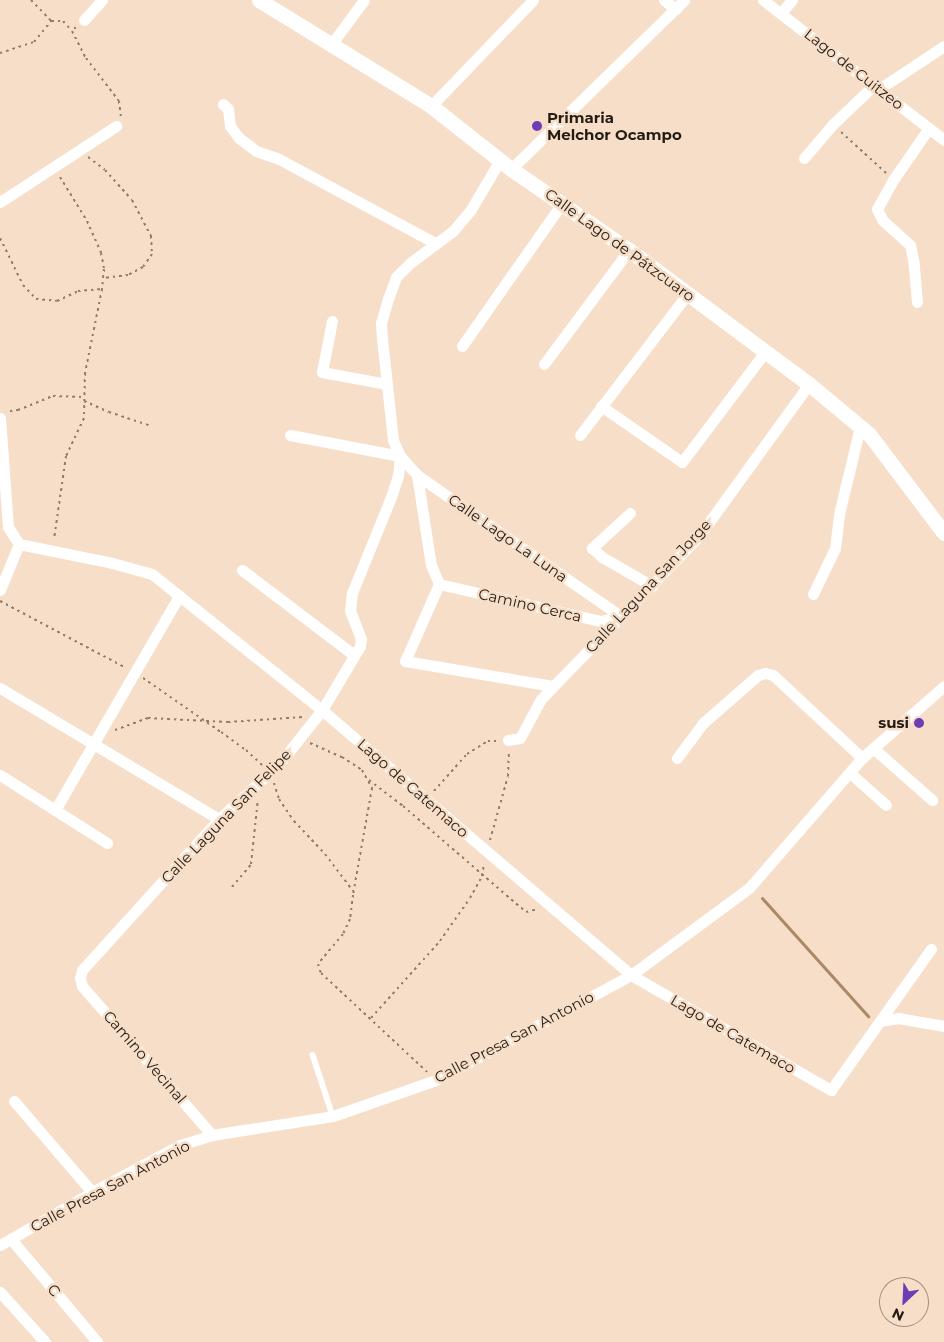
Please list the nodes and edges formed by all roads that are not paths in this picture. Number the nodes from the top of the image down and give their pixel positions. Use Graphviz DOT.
graph roads {
  1 [pos="102,0"];
  2 [pos="259,0"];
  3 [pos="364,0"];
  4 [pos="534,0"];
  5 [pos="664,0"];
  6 [pos="762,0"];
  7 [pos="792,0"];
  8 [pos="680,4"];
  9 [pos="782,13"];
  10 [pos="84,20"];
  11 [pos="330,46"];
  12 [pos="944,46"];
  13 [pos="877,87"];
  14 [pos="223,104"];
  15 [pos="431,106"];
  16 [pos="116,126"];
  17 [pos="929,128"];
  18 [pos="944,140"];
  19 [pos="804,158"];
  20 [pos="505,164"];
  21 [pos="0,202"];
  22 [pos="563,202"];
  23 [pos="436,244"];
  24 [pos="629,250"];
  25 [pos="688,293"];
  26 [pos="917,302"];
  27 [pos="332,321"];
  28 [pos="462,346"];
  29 [pos="765,352"];
  30 [pos="544,364"];
  31 [pos="386,384"];
  32 [pos="809,384"];
  33 [pos="601,406"];
  34 [pos="4,415"];
  35 [pos="860,427"];
  36 [pos="290,435"];
  37 [pos="580,435"];
  38 [pos="400,456"];
  39 [pos="417,475"];
  40 [pos="630,513"];
  41 [pos="944,532"];
  42 [pos="19,544"];
  43 [pos="242,570"];
  44 [pos="439,584"];
  45 [pos="652,586"];
  46 [pos="0,590"];
  47 [pos="813,594"];
  48 [pos="179,596"];
  49 [pos="620,616"];
  50 [pos="354,655"];
  51 [pos="553,686"];
  52 [pos="944,686"];
  53 [pos="0,688"];
  54 [pos="320,712"];
  55 [pos="95,739"];
  56 [pos="508,740"];
  57 [pos="873,748"];
  58 [pos="677,758"];
  59 [pos="862,758"];
  60 [pos="850,773"];
  61 [pos="0,775"];
  62 [pos="932,800"];
  63 [pos="886,805"];
  64 [pos="55,810"];
  65 [pos="219,819"];
  66 [pos="107,843"];
  67 [pos="931,949"];
  68 [pos="630,975"];
  69 [pos="80,978"];
  70 [pos="881,1021"];
  71 [pos="943,1024"];
  72 [pos="313,1055"];
  73 [pos="14,1101"];
  74 [pos="333,1116"];
  75 [pos="212,1135"];
  76 [pos="92,1192"];
  77 [pos="11,1239"];
  78 [pos="0,1245"];
  79 [pos="0,1292"];
  80 [pos="45,1342"];
  81 [pos="97,1342"];
  1 -- 10 [label="street"];
  2 -- 11 [label="street, Calle Lago de Pátzcuaro"];
  3 -- 11 [label="street"];
  4 -- 15 [label="street"];
  5 -- 8 [label="street"];
  6 -- 9 [label="street, Lago de Cuitzeo"];
  7 -- 9 [label="street"];
  8 -- 20 [label="street, Calle Laguna San Felipe"];
  9 -- 13 [label="street, Lago de Cuitzeo"];
  11 -- 15 [label="street, Calle Lago de Pátzcuaro"];
  12 -- 13 [label="street"];
  13 -- 17 [label="street, Lago de Cuitzeo"];
  13 -- 19 [label="street"];
  14 -- 23 [label="street"];
  15 -- 20 [label="street, Calle Lago de Pátzcuaro"];
  16 -- 21 [label="street"];
  17 -- 18 [label="street, Lago de Cuitzeo"];
  17 -- 26 [label="street"];
  20 -- 22 [label="street, Calle Lago de Pátzcuaro"];
  20 -- 23 [label="street, Calle Laguna San Felipe"];
  22 -- 24 [label="street, Calle Lago de Pátzcuaro"];
  22 -- 28 [label="street"];
  23 -- 31 [label="street, Calle Laguna San Felipe"];
  24 -- 25 [label="street, Calle Lago de Pátzcuaro"];
  24 -- 30 [label="street"];
  25 -- 29 [label="street, Calle Lago de Pátzcuaro"];
  25 -- 33 [label="street"];
  27 -- 31 [label="street"];
  29 -- 32 [label="street, Calle Lago de Pátzcuaro"];
  29 -- 33 [label="street"];
  31 -- 38 [label="street, Calle Laguna San Felipe"];
  32 -- 35 [label="street, Calle Lago de Pátzcuaro"];
  32 -- 45 [label="street, Calle Laguna San Jorge"];
  33 -- 37 [label="street"];
  34 -- 42 [label="street"];
  35 -- 41 [label="street, Calle Lago de Pátzcuaro"];
  35 -- 47 [label="street"];
  36 -- 38 [label="street"];
  38 -- 39 [label="street, Calle Lago La Luna"];
  38 -- 50 [label="street, Calle Laguna San Felipe"];
  39 -- 44 [label="street"];
  39 -- 49 [label="street, Calle Lago La Luna"];
  40 -- 45 [label="street"];
  42 -- 46 [label="street"];
  42 -- 48 [label="street, Lago de Catemaco"];
  43 -- 50 [label="street"];
  44 -- 49 [label="street, Camino Cerca"];
  44 -- 51 [label="street"];
  45 -- 49 [label="street, Calle Laguna San Jorge"];
  48 -- 54 [label="street, Lago de Catemaco"];
  48 -- 55 [label="street"];
  49 -- 51 [label="street, Calle Laguna San Jorge"];
  50 -- 54 [label="street, Calle Laguna San Felipe"];
  51 -- 56 [label="street, Calle Laguna San Jorge"];
  52 -- 57 [label="street, Calle Presa San Antonio"];
  53 -- 55 [label="street"];
  54 -- 65 [label="street, Calle Laguna San Felipe"];
  54 -- 68 [label="street, Lago de Catemaco"];
  55 -- 64 [label="street"];
  55 -- 65 [label="street"];
  57 -- 59 [label="street, Calle Presa San Antonio"];
  57 -- 62 [label="street"];
  58 -- 59 [label="street"];
  59 -- 60 [label="street, Calle Presa San Antonio"];
  60 -- 63 [label="street"];
  60 -- 68 [label="street, Calle Presa San Antonio"];
  61 -- 64 [label="street"];
  64 -- 66 [label="street"];
  65 -- 69 [label="street, Calle Laguna San Felipe"];
  67 -- 70 [label="street"];
  68 -- 70 [label="street, Lago de Catemaco"];
  68 -- 74 [label="street, Calle Presa San Antonio"];
  69 -- 75 [label="street, Camino Vecinal"];
  70 -- 71 [label="street"];
  72 -- 74 [label="lane"];
  73 -- 76 [label="street"];
  74 -- 75 [label="street, Calle Presa San Antonio"];
  75 -- 76 [label="street, Calle Presa San Antonio"];
  76 -- 77 [label="street, Calle Presa San Antonio"];
  77 -- 78 [label="street, Calle Presa San Antonio"];
  77 -- 81 [label="street, C"];
  79 -- 80 [label="street"];
}
